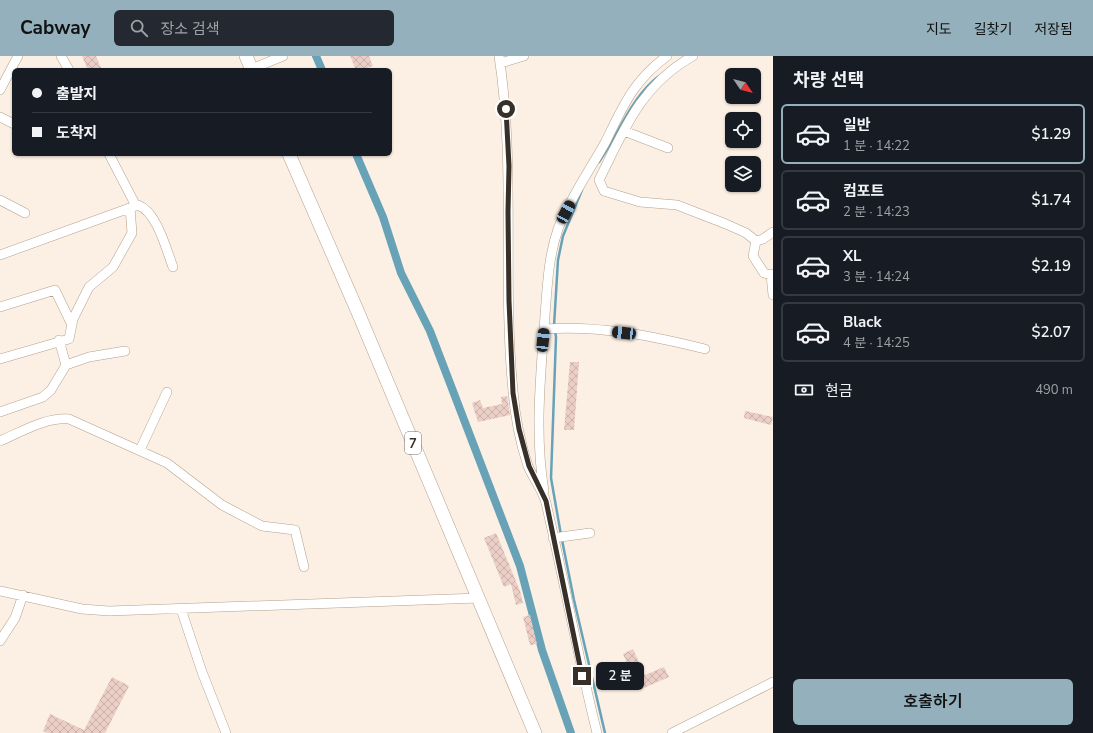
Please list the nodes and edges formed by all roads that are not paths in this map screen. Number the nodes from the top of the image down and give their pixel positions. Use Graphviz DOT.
graph roads {
  1 [pos="18,56"];
  2 [pos="62,56"];
  3 [pos="246,56"];
  4 [pos="283,56"];
  5 [pos="524,56"];
  6 [pos="667,56"];
  7 [pos="693,56"];
  8 [pos="500,60"];
  9 [pos="68,68"];
  10 [pos="251,68"];
  11 [pos="256,68"];
  12 [pos="0,90"];
  13 [pos="0,117"];
  14 [pos="12,123"];
  15 [pos="624,131"];
  16 [pos="668,148"];
  17 [pos="110,156"];
  18 [pos="290,156"];
  19 [pos="0,200"];
  20 [pos="133,207"];
  21 [pos="25,213"];
  22 [pos="773,232"];
  23 [pos="756,241"];
  24 [pos="0,255"];
  25 [pos="173,267"];
  26 [pos="772,274"];
  27 [pos="773,295"];
  28 [pos="0,307"];
  29 [pos="72,325"];
  30 [pos="544,329"];
  31 [pos="59,340"];
  32 [pos="705,349"];
  33 [pos="125,351"];
  34 [pos="0,359"];
  35 [pos="66,365"];
  36 [pos="167,392"];
  37 [pos="0,412"];
  38 [pos="0,441"];
  39 [pos="140,450"];
  40 [pos="539,463"];
  41 [pos="529,466"];
  42 [pos="546,501"];
  43 [pos="590,533"];
  44 [pos="554,538"];
  45 [pos="304,567"];
  46 [pos="0,591"];
  47 [pos="23,595"];
  48 [pos="479,598"];
  49 [pos="181,609"];
  50 [pos="0,641"];
  51 [pos="773,682"];
  52 [pos="226,733"];
  53 [pos="535,733"];
  54 [pos="597,733"];
  55 [pos="672,733"];
  1 -- 12 [label="street"];
  2 -- 9 [label="street"];
  3 -- 10 [label="highway"];
  4 -- 11 [label="street"];
  5 -- 8 [label="street"];
  6 -- 30 [label="street"];
  7 -- 15 [label="street"];
  8 -- 41 [label="street"];
  13 -- 14 [label="street"];
  15 -- 16 [label="street"];
  15 -- 23 [label="street"];
  17 -- 20 [label="street"];
  18 -- 48 [label="highway, 7"];
  19 -- 21 [label="street"];
  20 -- 24 [label="street"];
  20 -- 25 [label="street"];
  20 -- 29 [label="street"];
  22 -- 23 [label="street"];
  23 -- 26 [label="street"];
  26 -- 27 [label="street"];
  28 -- 29 [label="street"];
  29 -- 31 [label="street"];
  30 -- 32 [label="street"];
  30 -- 40 [label="street"];
  31 -- 34 [label="street"];
  31 -- 35 [label="street"];
  33 -- 35 [label="street"];
  35 -- 37 [label="street"];
  36 -- 39 [label="street"];
  38 -- 39 [label="street"];
  39 -- 45 [label="street"];
  40 -- 41 [label="street"];
  40 -- 42 [label="street"];
  41 -- 42 [label="street"];
  42 -- 44 [label="street"];
  43 -- 44 [label="street"];
  44 -- 54 [label="street"];
  46 -- 47 [label="street"];
  47 -- 49 [label="street"];
  47 -- 50 [label="street"];
  48 -- 49 [label="street"];
  48 -- 53 [label="highway, 7"];
  49 -- 52 [label="street"];
  51 -- 55 [label="street"];
}
